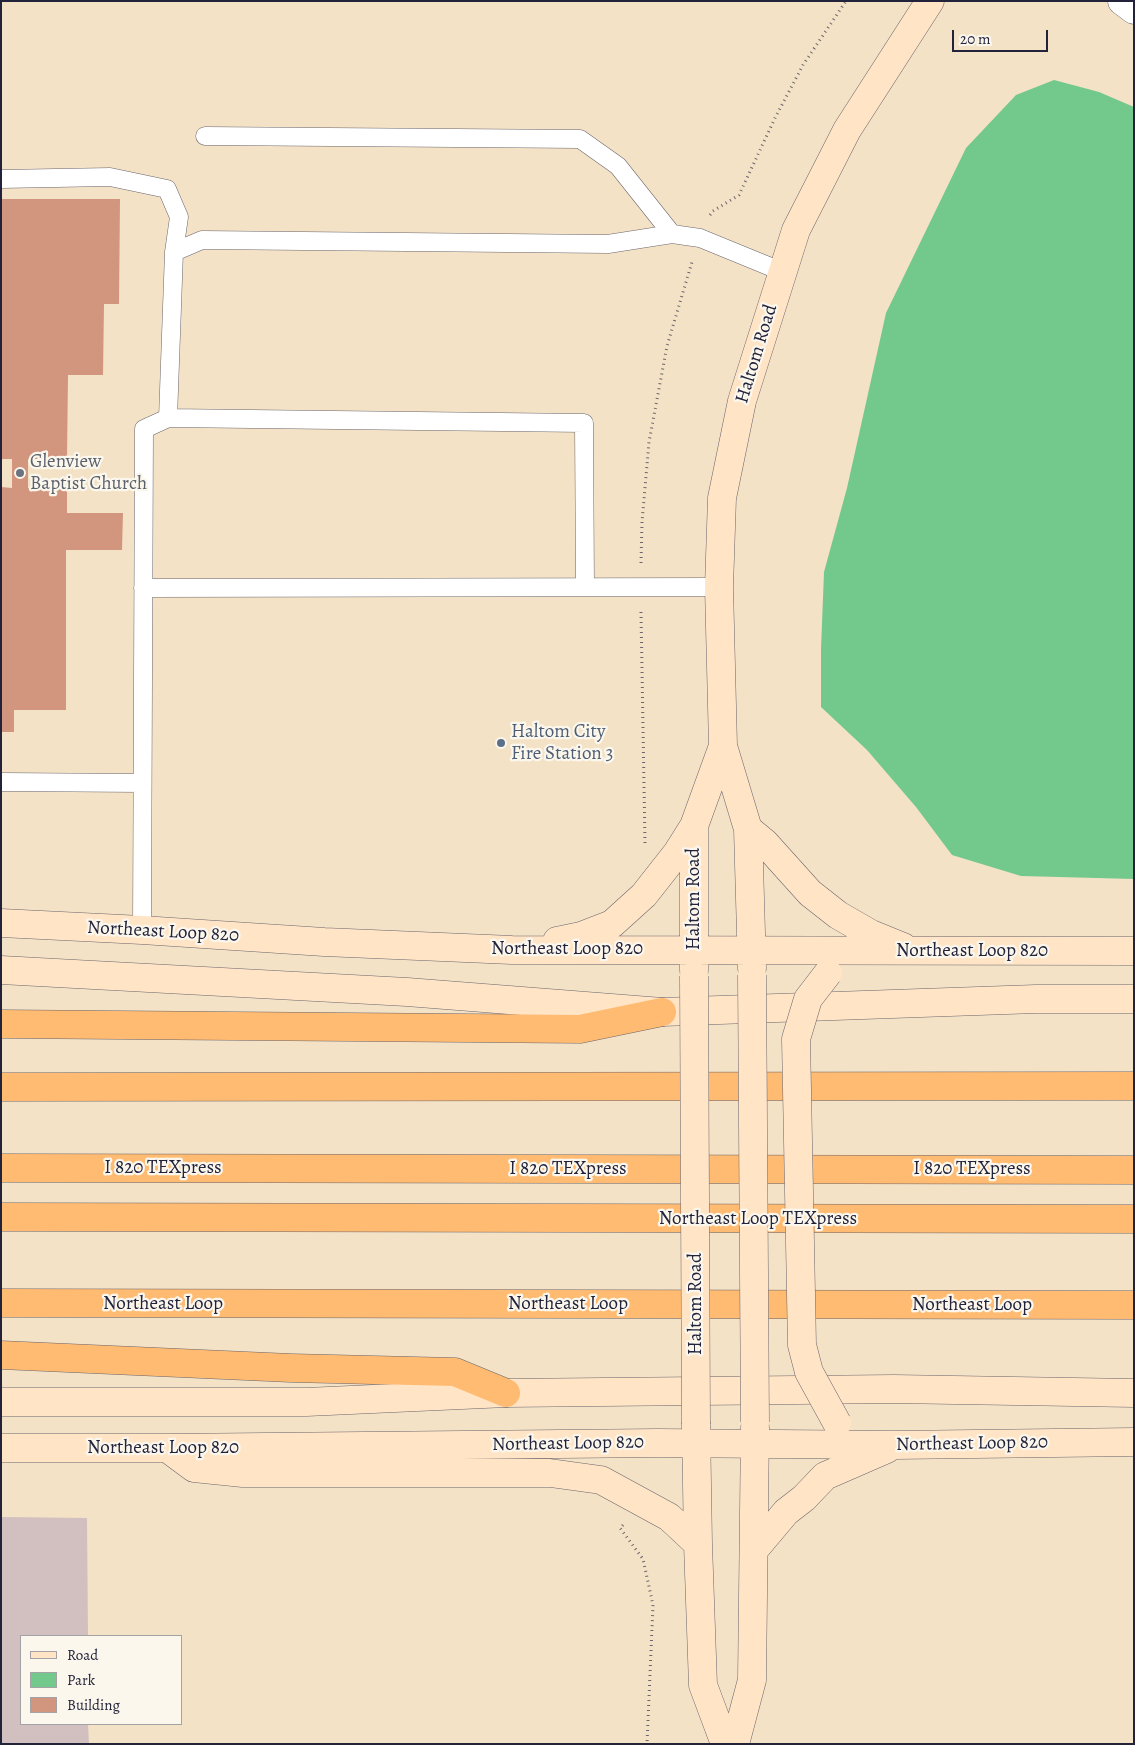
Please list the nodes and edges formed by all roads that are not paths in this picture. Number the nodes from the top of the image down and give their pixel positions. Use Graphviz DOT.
graph roads {
  1 [pos="930,1"];
  2 [pos="1122,1"];
  3 [pos="1134,10"];
  4 [pos="205,136"];
  5 [pos="1,178"];
  6 [pos="672,234"];
  7 [pos="174,252"];
  8 [pos="783,272"];
  9 [pos="168,418"];
  10 [pos="585,587"];
  11 [pos="719,587"];
  12 [pos="143,588"];
  13 [pos="723,746"];
  14 [pos="1,782"];
  15 [pos="142,783"];
  16 [pos="694,826"];
  17 [pos="748,829"];
  18 [pos="1,923"];
  19 [pos="142,930"];
  20 [pos="512,950"];
  21 [pos="914,951"];
  22 [pos="1134,951"];
  23 [pos="866,952"];
  24 [pos="752,963"];
  25 [pos="694,964"];
  26 [pos="1,970"];
  27 [pos="1134,999"];
  28 [pos="662,1012"];
  29 [pos="1,1024"];
  30 [pos="1134,1086"];
  31 [pos="1,1087"];
  32 [pos="1,1168"];
  33 [pos="1134,1170"];
  34 [pos="1,1217"];
  35 [pos="1134,1220"];
  36 [pos="1,1303"];
  37 [pos="1134,1305"];
  38 [pos="1,1355"];
  39 [pos="506,1393"];
  40 [pos="1134,1393"];
  41 [pos="1,1402"];
  42 [pos="755,1433"];
  43 [pos="696,1434"];
  44 [pos="1134,1442"];
  45 [pos="894,1445"];
  46 [pos="1,1448"];
  47 [pos="167,1448"];
  48 [pos="698,1544"];
  49 [pos="754,1550"];
  50 [pos="725,1744"];
  51 [pos="735,1744"];
  1 -- 8 [label="main road, Haltom Road"];
  2 -- 3 [label="street"];
  4 -- 6 [label="lane"];
  5 -- 7 [label="lane"];
  6 -- 7 [label="lane"];
  6 -- 8 [label="lane"];
  7 -- 9 [label="lane"];
  8 -- 11 [label="main road, Haltom Road"];
  9 -- 10 [label="lane"];
  9 -- 12 [label="lane"];
  10 -- 11 [label="lane"];
  10 -- 12 [label="lane"];
  11 -- 13 [label="main road, Haltom Road"];
  12 -- 15 [label="lane"];
  13 -- 16 [label="main road, Haltom Road"];
  13 -- 17 [label="main road, Haltom Road"];
  14 -- 15 [label="lane"];
  15 -- 19 [label="lane"];
  16 -- 20 [label="main road"];
  16 -- 25 [label="main road, Haltom Road"];
  17 -- 21 [label="main road"];
  17 -- 24 [label="main road, Haltom Road"];
  18 -- 19 [label="main road, Northeast Loop 820"];
  19 -- 20 [label="main road, Northeast Loop 820"];
  20 -- 25 [label="main road, Northeast Loop 820"];
  21 -- 22 [label="main road, Northeast Loop 820"];
  21 -- 23 [label="main road, Northeast Loop 820"];
  23 -- 24 [label="main road, Northeast Loop 820"];
  23 -- 45 [label="main road, bridge"];
  24 -- 25 [label="main road, Northeast Loop 820"];
  24 -- 42 [label="main road, Haltom Road, bridge"];
  25 -- 43 [label="main road, Haltom Road, bridge"];
  26 -- 28 [label="main road"];
  27 -- 28 [label="main road"];
  28 -- 29 [label="highway"];
  30 -- 31 [label="highway"];
  32 -- 33 [label="highway, I 820 TEXpress"];
  34 -- 35 [label="highway, Northeast Loop TEXpress"];
  36 -- 37 [label="highway, Northeast Loop"];
  38 -- 39 [label="highway"];
  39 -- 40 [label="main road"];
  39 -- 41 [label="main road"];
  42 -- 43 [label="main road, Northeast Loop 820"];
  42 -- 45 [label="main road, Northeast Loop 820"];
  42 -- 49 [label="main road, Haltom Road"];
  43 -- 47 [label="main road, Northeast Loop 820"];
  43 -- 48 [label="main road, Haltom Road"];
  44 -- 45 [label="main road, Northeast Loop 820"];
  45 -- 49 [label="main road"];
  46 -- 47 [label="main road, Northeast Loop 820"];
  47 -- 48 [label="main road"];
  48 -- 50 [label="main road, Haltom Road"];
  49 -- 51 [label="main road, Haltom Road"];
}
